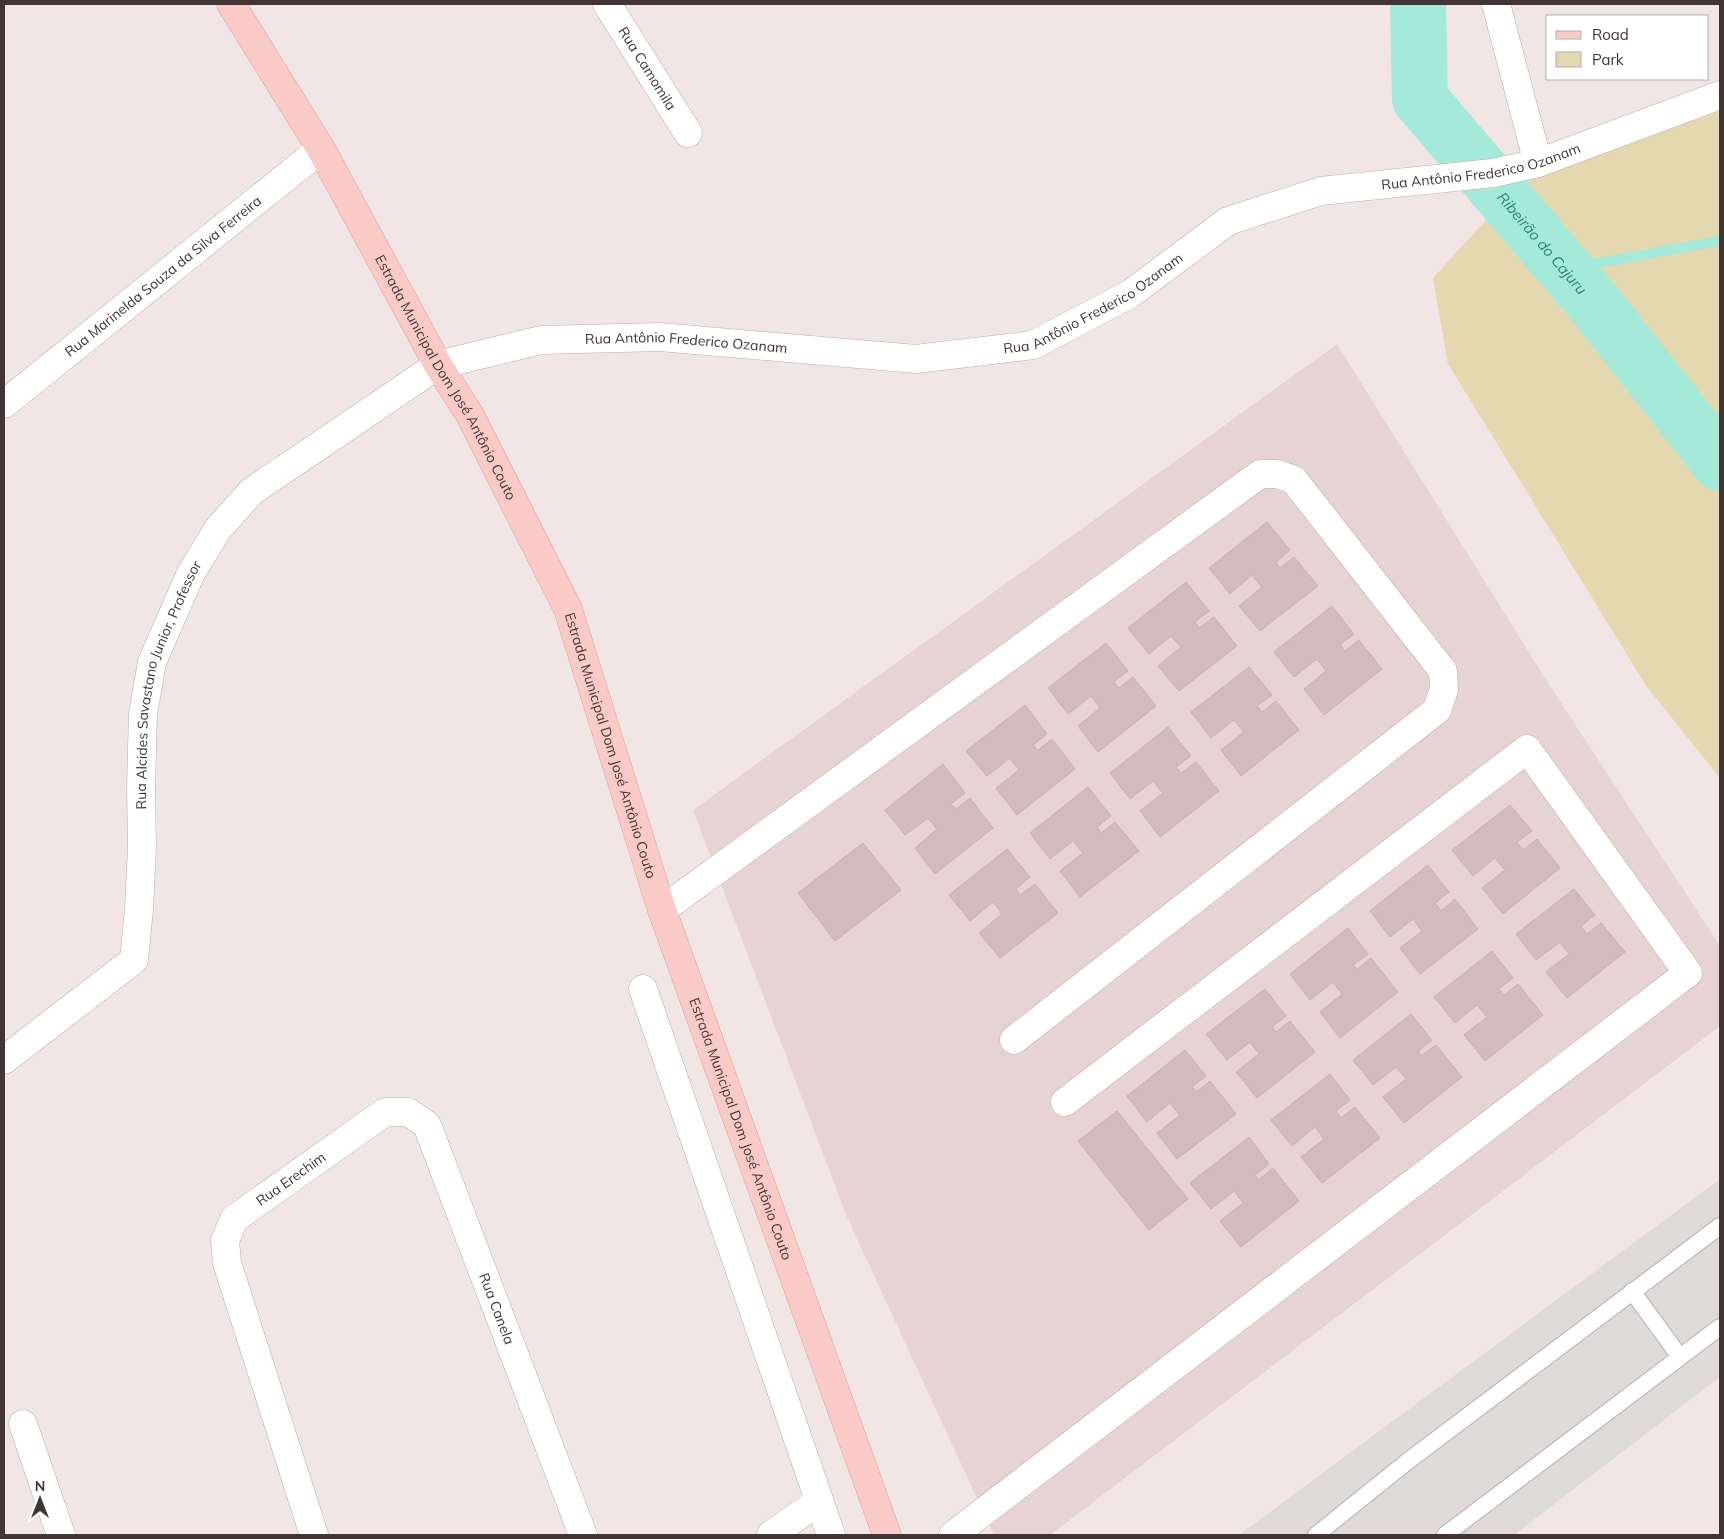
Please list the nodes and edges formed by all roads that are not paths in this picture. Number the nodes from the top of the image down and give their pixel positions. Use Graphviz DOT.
graph roads {
  1 [pos="231,4"];
  2 [pos="607,4"];
  3 [pos="1496,4"];
  4 [pos="1720,95"];
  5 [pos="688,134"];
  6 [pos="321,149"];
  7 [pos="1538,163"];
  8 [pos="438,365"];
  9 [pos="4,404"];
  10 [pos="662,910"];
  11 [pos="643,989"];
  12 [pos="1014,1040"];
  13 [pos="4,1060"];
  14 [pos="1065,1102"];
  15 [pos="384,1112"];
  16 [pos="1720,1226"];
  17 [pos="1632,1292"];
  18 [pos="1720,1327"];
  19 [pos="1680,1357"];
  20 [pos="22,1424"];
  21 [pos="819,1502"];
  22 [pos="61,1535"];
  23 [pos="314,1535"];
  24 [pos="583,1535"];
  25 [pos="771,1535"];
  26 [pos="831,1535"];
  27 [pos="887,1535"];
  28 [pos="953,1535"];
  29 [pos="1316,1535"];
  30 [pos="1446,1535"];
  1 -- 6 [label="main road, Estrada Municipal Dom José Antônio Couto"];
  2 -- 5 [label="street, Rua Camomila"];
  3 -- 7 [label="street"];
  4 -- 7 [label="street, Rua Antônio Frederico Ozanam"];
  6 -- 8 [label="main road, Estrada Municipal Dom José Antônio Couto"];
  6 -- 9 [label="street, Rua Marinelda Souza da Silva Ferreira"];
  7 -- 8 [label="street, Rua Antônio Frederico Ozanam"];
  8 -- 10 [label="main road, Estrada Municipal Dom José Antônio Couto"];
  8 -- 13 [label="street, Rua Alcides Savastano Junior, Professor"];
  10 -- 12 [label="street"];
  10 -- 27 [label="main road, Estrada Municipal Dom José Antônio Couto"];
  11 -- 21 [label="street"];
  14 -- 28 [label="street"];
  15 -- 23 [label="street, Rua Erechim"];
  15 -- 24 [label="street, Rua Canela"];
  16 -- 17 [label="lane"];
  17 -- 19 [label="lane"];
  17 -- 29 [label="lane"];
  18 -- 19 [label="lane"];
  19 -- 30 [label="lane"];
  20 -- 22 [label="street"];
  21 -- 25 [label="street"];
  21 -- 26 [label="street"];
}
